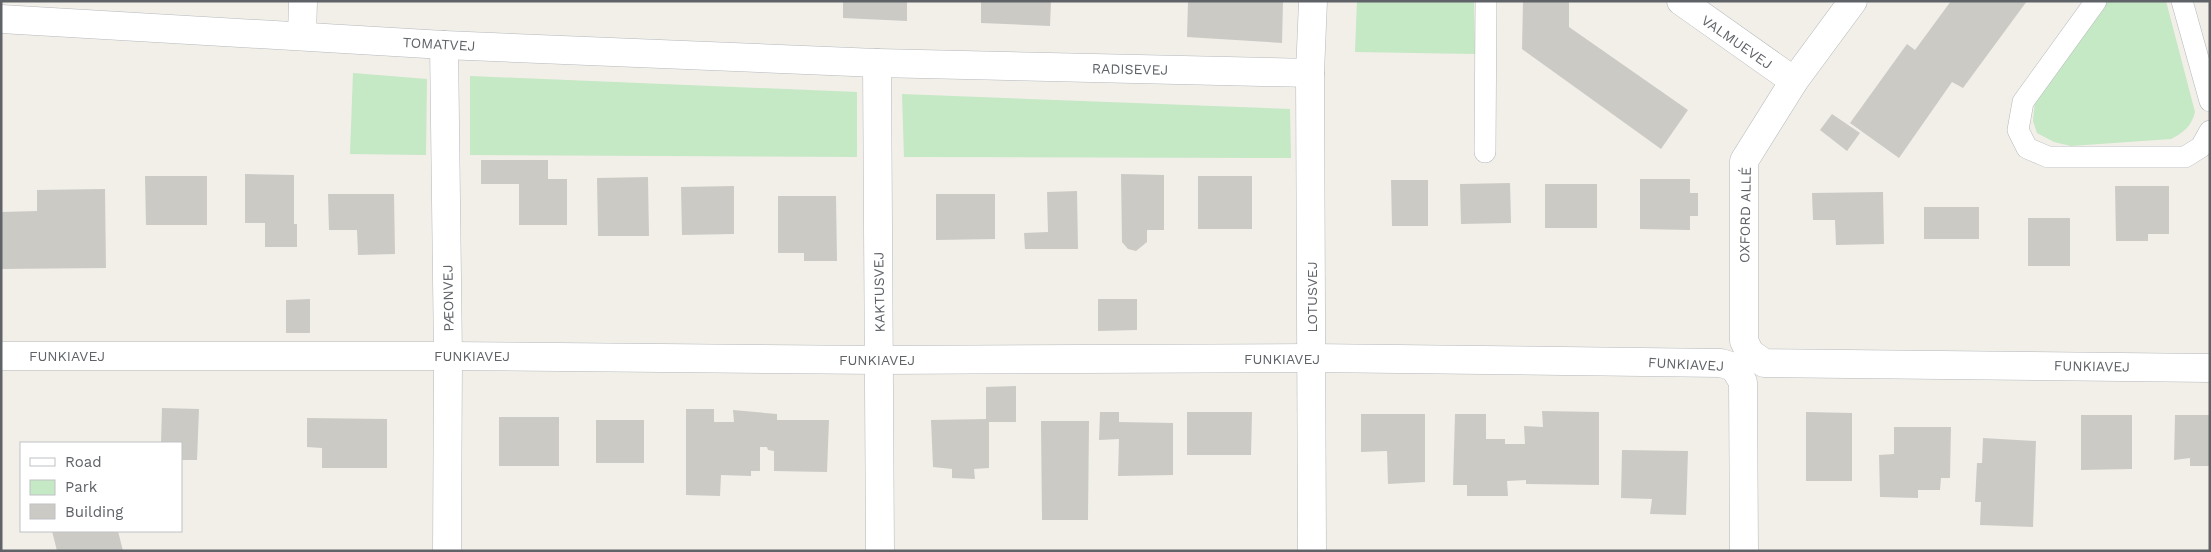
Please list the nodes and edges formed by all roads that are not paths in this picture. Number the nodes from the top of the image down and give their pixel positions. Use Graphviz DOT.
graph roads {
  1 [pos="303,1"];
  2 [pos="1313,1"];
  3 [pos="1486,1"];
  4 [pos="1680,1"];
  5 [pos="1853,1"];
  6 [pos="2096,1"];
  7 [pos="2182,1"];
  8 [pos="1,19"];
  9 [pos="302,36"];
  10 [pos="444,45"];
  11 [pos="877,63"];
  12 [pos="1310,74"];
  13 [pos="1794,81"];
  14 [pos="2210,101"];
  15 [pos="2210,131"];
  16 [pos="1485,152"];
  17 [pos="1,356"];
  18 [pos="448,356"];
  19 [pos="1312,358"];
  20 [pos="880,360"];
  21 [pos="1764,363"];
  22 [pos="2210,368"];
  23 [pos="447,551"];
  24 [pos="880,551"];
  25 [pos="1312,551"];
  26 [pos="1744,551"];
  1 -- 9 [label="street"];
  2 -- 12 [label="street"];
  3 -- 16 [label="lane"];
  4 -- 13 [label="street, VALMUEVEJ"];
  5 -- 13 [label="street, OXFORD ALLÉ"];
  6 -- 15 [label="lane"];
  7 -- 14 [label="lane"];
  8 -- 9 [label="street, TOMATVEJ"];
  9 -- 10 [label="street, TOMATVEJ"];
  10 -- 11 [label="street, TOMATVEJ"];
  10 -- 18 [label="street, PÆONVEJ"];
  11 -- 12 [label="street, RADISEVEJ"];
  11 -- 20 [label="street, KAKTUSVEJ"];
  12 -- 19 [label="street, LOTUSVEJ"];
  13 -- 21 [label="street, OXFORD ALLÉ"];
  17 -- 18 [label="street, FUNKIAVEJ"];
  18 -- 20 [label="street, FUNKIAVEJ"];
  18 -- 23 [label="street, PÆONVEJ"];
  19 -- 20 [label="street, FUNKIAVEJ"];
  19 -- 25 [label="street, LOTUSVEJ"];
  19 -- 26 [label="street, FUNKIAVEJ"];
  20 -- 24 [label="street, KAKTUSVEJ"];
  21 -- 22 [label="street, FUNKIAVEJ"];
}
